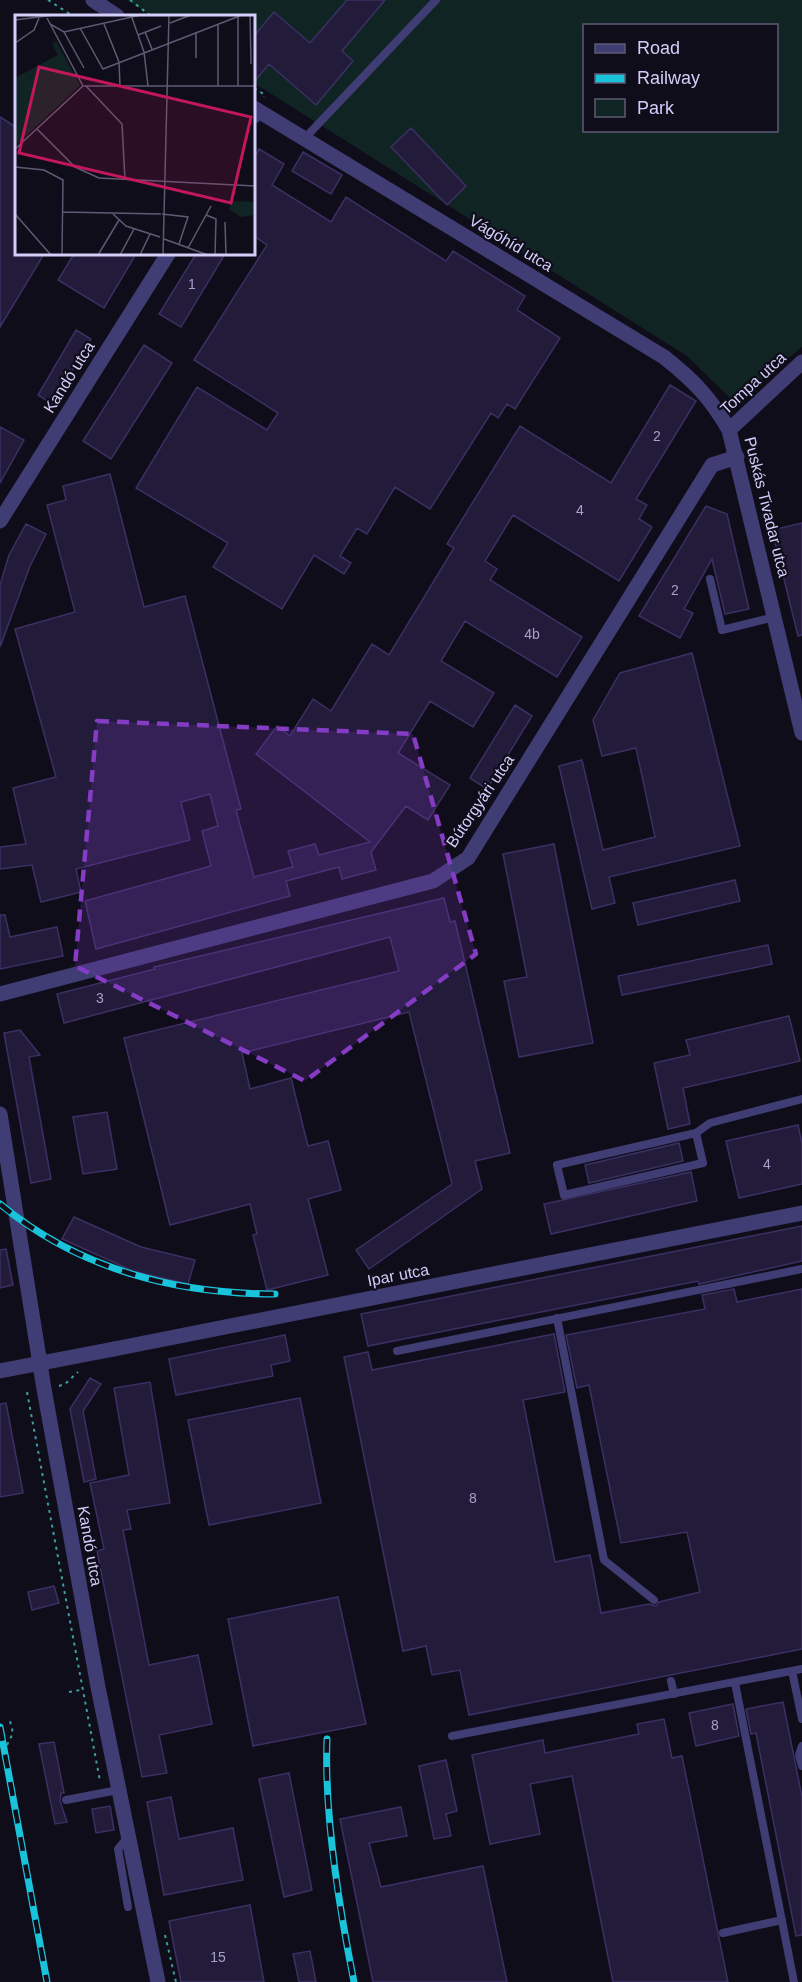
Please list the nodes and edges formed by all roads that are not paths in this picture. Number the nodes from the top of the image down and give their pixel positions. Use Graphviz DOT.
graph roads {
  1 [pos="93,0"];
  2 [pos="436,0"];
  3 [pos="116,15"];
  4 [pos="255,112"];
  5 [pos="304,139"];
  6 [pos="167,255"];
  7 [pos="802,362"];
  8 [pos="729,430"];
  9 [pos="737,457"];
  10 [pos="0,521"];
  11 [pos="710,579"];
  12 [pos="775,617"];
  13 [pos="802,733"];
  14 [pos="0,994"];
  15 [pos="802,1099"];
  16 [pos="0,1114"];
  17 [pos="696,1133"];
  18 [pos="802,1213"];
  19 [pos="802,1269"];
  20 [pos="558,1318"];
  21 [pos="397,1351"];
  22 [pos="0,1371"];
  23 [pos="654,1600"];
  24 [pos="802,1669"];
  25 [pos="792,1671"];
  26 [pos="671,1681"];
  27 [pos="735,1683"];
  28 [pos="674,1694"];
  29 [pos="802,1719"];
  30 [pos="452,1736"];
  31 [pos="802,1746"];
  32 [pos="802,1766"];
  33 [pos="118,1790"];
  34 [pos="66,1800"];
  35 [pos="128,1837"];
  36 [pos="128,1907"];
  37 [pos="782,1920"];
  38 [pos="723,1933"];
  39 [pos="158,1982"];
  40 [pos="794,1982"];
  1 -- 3 [label="street"];
  2 -- 5 [label="lane"];
  4 -- 5 [label="street, Vágóhíd utca"];
  5 -- 8 [label="street, Vágóhíd utca"];
  6 -- 10 [label="street, Kandó utca"];
  7 -- 8 [label="street, Tompa utca"];
  8 -- 9 [label="street, Puskás Tivadar utca"];
  9 -- 12 [label="street, Puskás Tivadar utca"];
  9 -- 14 [label="street, Bútorgyári utca"];
  11 -- 12 [label="lane"];
  12 -- 13 [label="street, Puskás Tivadar utca"];
  15 -- 17 [label="lane"];
  16 -- 33 [label="street, Kandó utca"];
  17 -- 17 [label="lane"];
  18 -- 22 [label="street, Ipar utca, bridge"];
  19 -- 20 [label="lane"];
  20 -- 21 [label="lane"];
  20 -- 23 [label="lane"];
  24 -- 25 [label="lane"];
  25 -- 27 [label="lane"];
  25 -- 29 [label="lane"];
  26 -- 28 [label="lane"];
  27 -- 28 [label="lane"];
  27 -- 37 [label="lane"];
  28 -- 30 [label="lane"];
  31 -- 32 [label="lane"];
  33 -- 34 [label="lane"];
  33 -- 35 [label="street, Kandó utca"];
  35 -- 36 [label="lane"];
  35 -- 39 [label="street, Kandó utca"];
  37 -- 38 [label="lane"];
  37 -- 40 [label="lane"];
}
